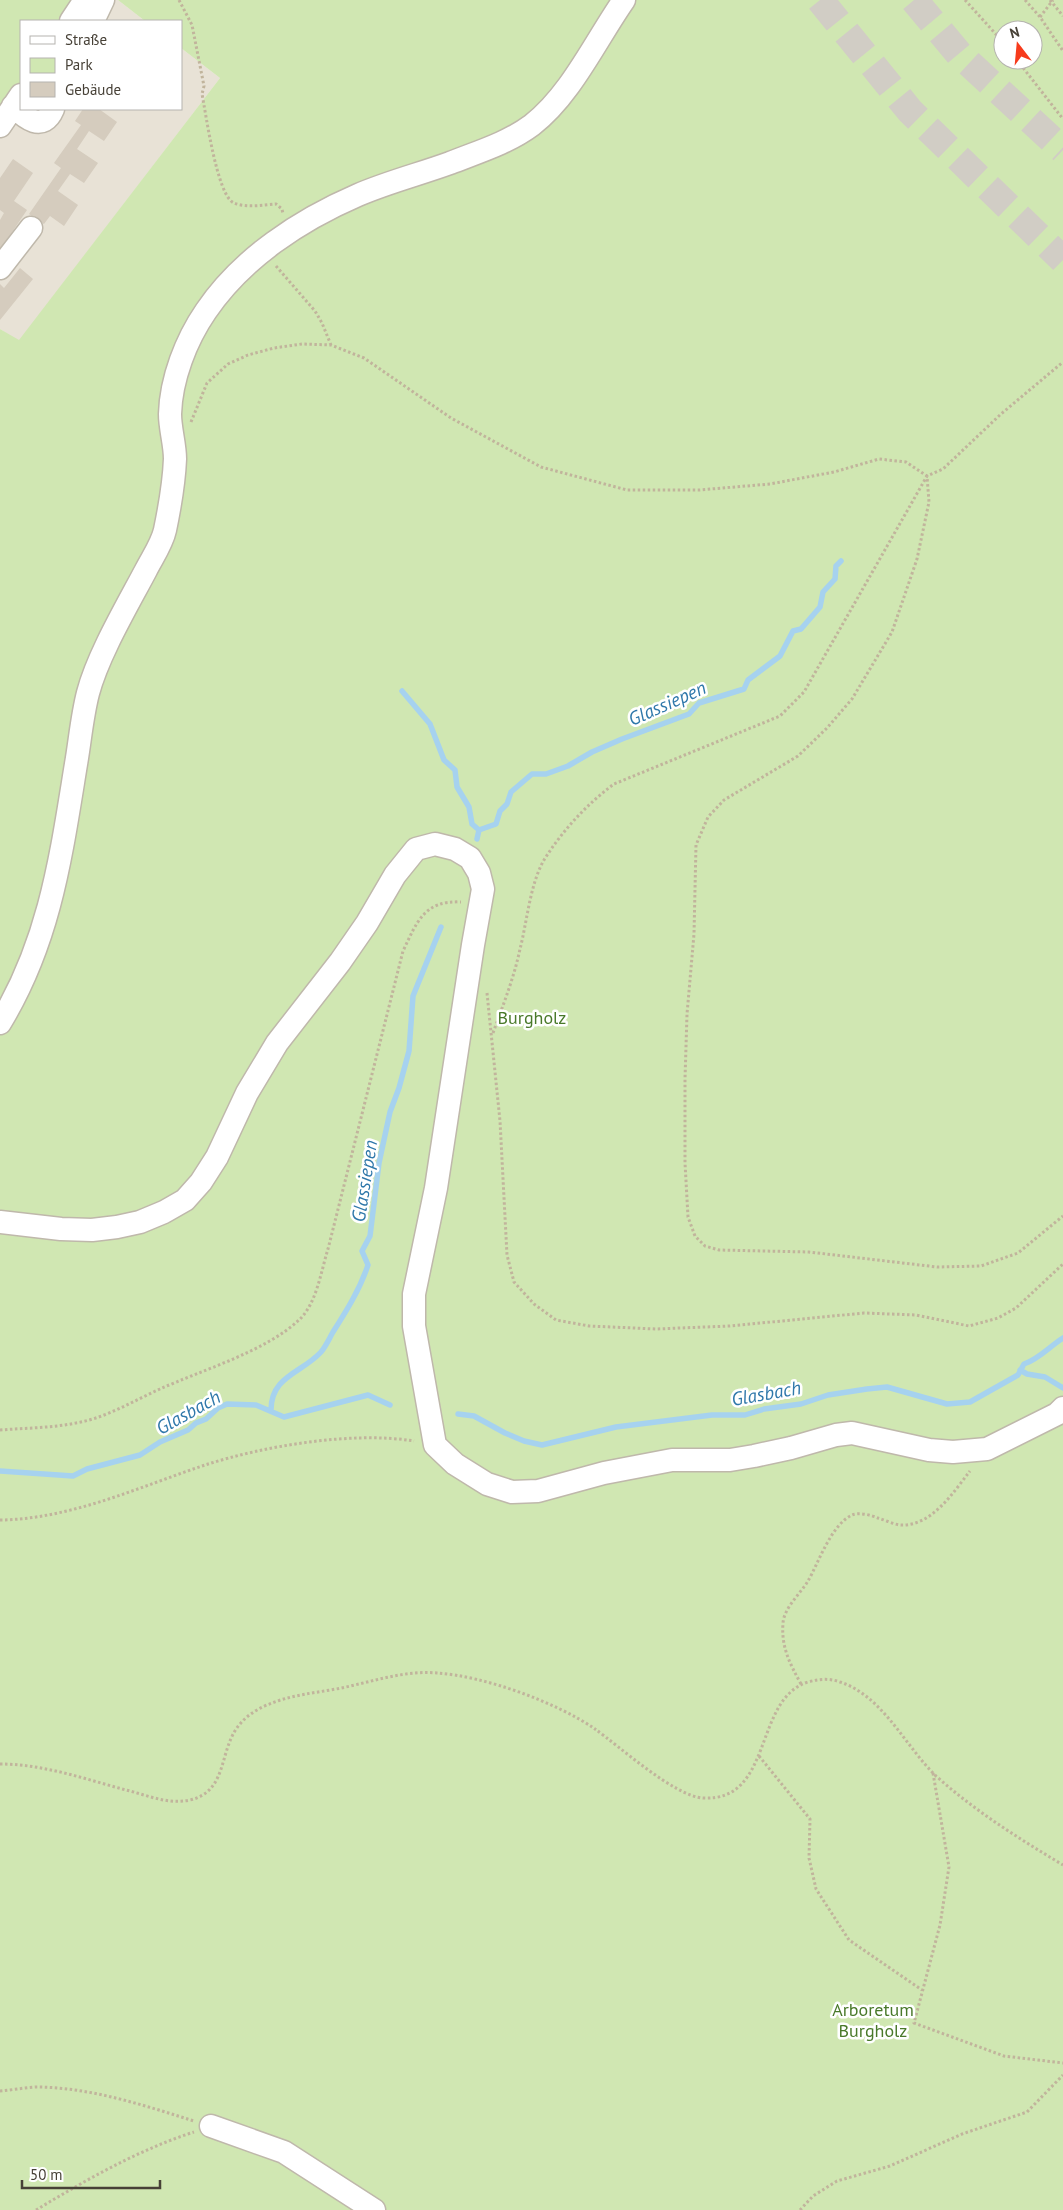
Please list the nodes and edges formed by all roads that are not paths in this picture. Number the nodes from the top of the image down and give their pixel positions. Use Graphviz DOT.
graph roads {
  1 [pos="85,0"];
  2 [pos="104,0"];
  3 [pos="624,0"];
  4 [pos="72,20"];
  5 [pos="94,20"];
  6 [pos="17,100"];
  7 [pos="22,110"];
  8 [pos="53,110"];
  9 [pos="0,126"];
  10 [pos="31,228"];
  11 [pos="0,268"];
  12 [pos="0,1022"];
  13 [pos="0,1222"];
  14 [pos="1063,1408"];
  15 [pos="211,2126"];
  16 [pos="374,2210"];
  1 -- 4 [label="street"];
  2 -- 5 [label="street"];
  3 -- 12 [label="street"];
  6 -- 9 [label="street"];
  7 -- 8 [label="street"];
  10 -- 11 [label="street"];
  13 -- 14 [label="street"];
  15 -- 16 [label="street"];
}
